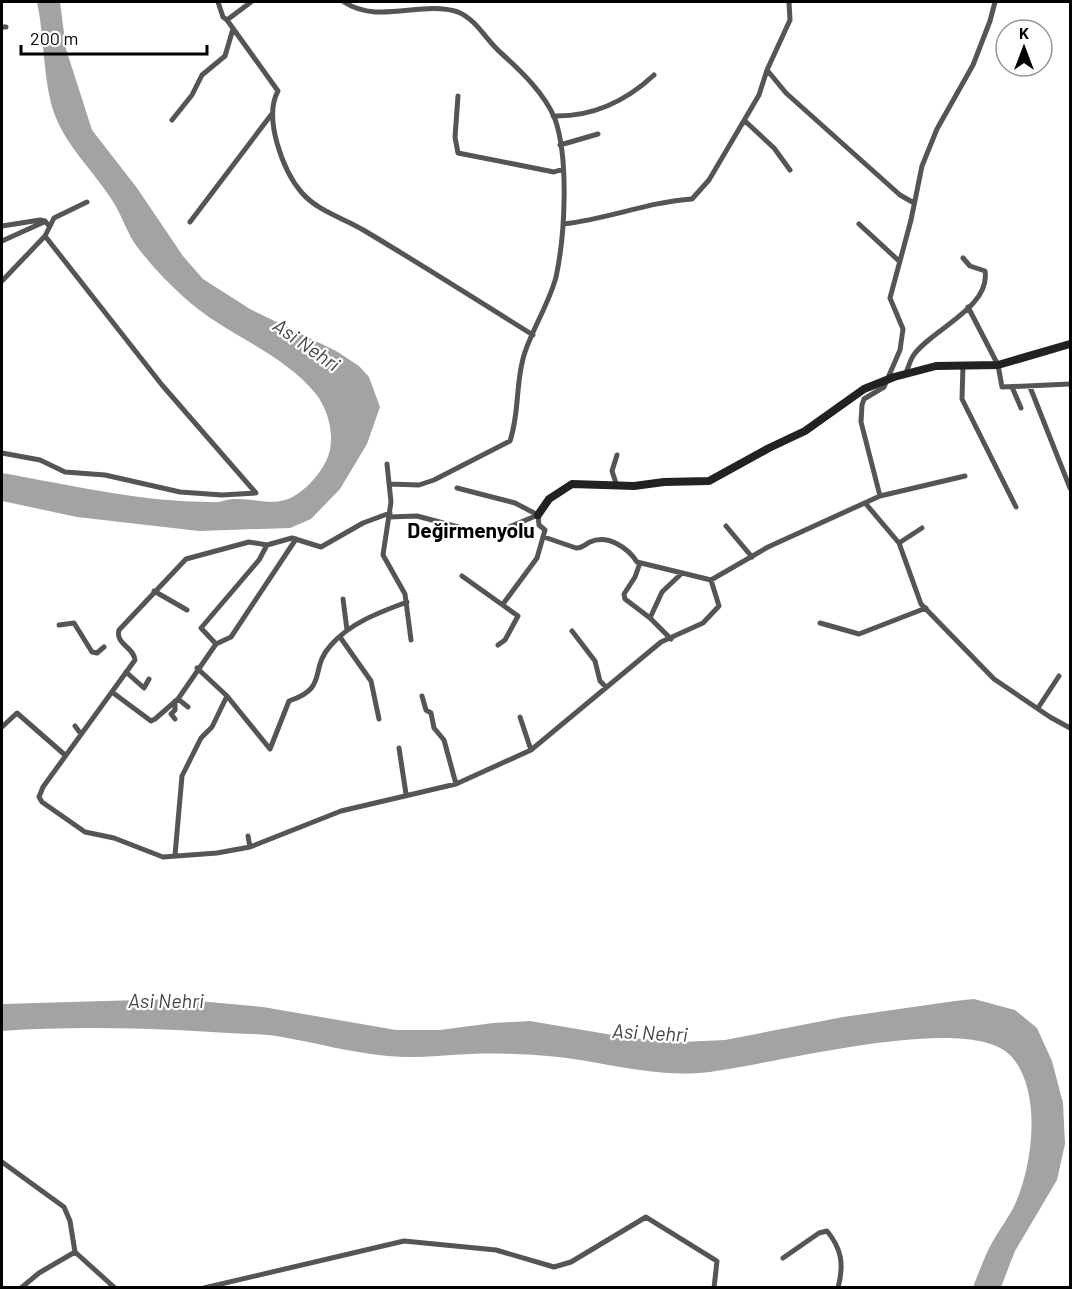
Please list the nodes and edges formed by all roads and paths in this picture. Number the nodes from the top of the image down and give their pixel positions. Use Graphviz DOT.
graph roads {
  1 [pos="218,2"];
  2 [pos="251,2"];
  3 [pos="344,2"];
  4 [pos="789,2"];
  5 [pos="995,2"];
  6 [pos="227,20"];
  7 [pos="233,29"];
  8 [pos="767,70"];
  9 [pos="654,75"];
  10 [pos="458,96"];
  11 [pos="271,115"];
  12 [pos="553,116"];
  13 [pos="172,120"];
  14 [pos="745,121"];
  15 [pos="598,134"];
  16 [pos="560,146"];
  17 [pos="563,169"];
  18 [pos="790,170"];
  19 [pos="87,202"];
  20 [pos="915,203"];
  21 [pos="190,222"];
  22 [pos="47,223"];
  23 [pos="564,224"];
  24 [pos="859,224"];
  25 [pos="2,226"];
  26 [pos="45,236"];
  27 [pos="2,241"];
  28 [pos="963,258"];
  29 [pos="899,261"];
  30 [pos="2,280"];
  31 [pos="968,307"];
  32 [pos="533,335"];
  33 [pos="1071,344"];
  34 [pos="963,365"];
  35 [pos="998,365"];
  36 [pos="906,374"];
  37 [pos="888,379"];
  38 [pos="1071,384"];
  39 [pos="1012,387"];
  40 [pos="1030,387"];
  41 [pos="1022,408"];
  42 [pos="2,453"];
  43 [pos="617,455"];
  44 [pos="387,464"];
  45 [pos="965,476"];
  46 [pos="389,484"];
  47 [pos="617,486"];
  48 [pos="457,488"];
  49 [pos="1071,488"];
  50 [pos="880,496"];
  51 [pos="866,504"];
  52 [pos="1016,507"];
  53 [pos="389,515"];
  54 [pos="538,515"];
  55 [pos="726,526"];
  56 [pos="922,528"];
  57 [pos="544,537"];
  58 [pos="296,539"];
  59 [pos="899,543"];
  60 [pos="267,544"];
  61 [pos="752,557"];
  62 [pos="640,563"];
  63 [pos="681,574"];
  64 [pos="462,576"];
  65 [pos="711,580"];
  66 [pos="154,591"];
  67 [pos="343,600"];
  68 [pos="407,602"];
  69 [pos="503,604"];
  70 [pos="926,608"];
  71 [pos="188,610"];
  72 [pos="650,618"];
  73 [pos="820,623"];
  74 [pos="59,625"];
  75 [pos="347,630"];
  76 [pos="572,631"];
  77 [pos="340,637"];
  78 [pos="671,639"];
  79 [pos="411,640"];
  80 [pos="216,644"];
  81 [pos="498,645"];
  82 [pos="104,647"];
  83 [pos="197,668"];
  84 [pos="126,672"];
  85 [pos="1059,676"];
  86 [pos="149,679"];
  87 [pos="606,687"];
  88 [pos="112,692"];
  89 [pos="227,696"];
  90 [pos="422,696"];
  91 [pos="176,700"];
  92 [pos="188,707"];
  93 [pos="1038,708"];
  94 [pos="520,717"];
  95 [pos="175,719"];
  96 [pos="379,719"];
  97 [pos="75,726"];
  98 [pos="2,727"];
  99 [pos="1070,727"];
  100 [pos="81,734"];
  101 [pos="399,748"];
  102 [pos="531,750"];
  103 [pos="65,755"];
  104 [pos="456,784"];
  105 [pos="406,794"];
  106 [pos="248,836"];
  107 [pos="250,847"];
  108 [pos="175,855"];
  109 [pos="2,1162"];
  110 [pos="75,1252"];
  111 [pos="783,1258"];
  112 [pos="21,1287"];
  113 [pos="115,1287"];
  114 [pos="204,1287"];
  115 [pos="714,1287"];
  116 [pos="838,1287"];
  1 -- 6 [label="street"];
  2 -- 6 [label="street"];
  3 -- 12 [label="street"];
  4 -- 8 [label="street"];
  5 -- 20 [label="street"];
  6 -- 7 [label="street"];
  7 -- 11 [label="street"];
  7 -- 13 [label="street"];
  8 -- 14 [label="street"];
  8 -- 20 [label="street"];
  9 -- 12 [label="street"];
  10 -- 17 [label="street"];
  11 -- 21 [label="street"];
  11 -- 32 [label="street"];
  12 -- 16 [label="street"];
  14 -- 18 [label="street"];
  14 -- 23 [label="street"];
  15 -- 16 [label="street"];
  16 -- 17 [label="street"];
  17 -- 23 [label="street"];
  19 -- 22 [label="street"];
  20 -- 29 [label="street"];
  22 -- 25 [label="street"];
  22 -- 26 [label="street"];
  22 -- 27 [label="street"];
  23 -- 32 [label="street"];
  24 -- 29 [label="street"];
  26 -- 30 [label="street"];
  26 -- 42 [label="street"];
  28 -- 31 [label="street"];
  29 -- 37 [label="street"];
  31 -- 35 [label="street"];
  31 -- 36 [label="street"];
  32 -- 46 [label="street"];
  33 -- 35 [label="street"];
  34 -- 35 [label="street"];
  34 -- 36 [label="street"];
  34 -- 52 [label="street"];
  35 -- 39 [label="street"];
  36 -- 37 [label="street"];
  37 -- 47 [label="street"];
  37 -- 50 [label="street"];
  38 -- 40 [label="street"];
  39 -- 40 [label="street"];
  39 -- 41 [label="street"];
  40 -- 49 [label="street"];
  43 -- 47 [label="street"];
  44 -- 46 [label="street"];
  45 -- 50 [label="street"];
  46 -- 53 [label="street"];
  47 -- 54 [label="street"];
  48 -- 54 [label="street"];
  50 -- 51 [label="street"];
  51 -- 59 [label="street"];
  51 -- 61 [label="street"];
  53 -- 54 [label="street"];
  53 -- 58 [label="street"];
  53 -- 68 [label="street"];
  54 -- 57 [label="street"];
  55 -- 61 [label="street"];
  56 -- 59 [label="street"];
  57 -- 62 [label="street"];
  57 -- 69 [label="street"];
  58 -- 60 [label="street"];
  58 -- 80 [label="street"];
  59 -- 70 [label="street"];
  60 -- 66 [label="street"];
  60 -- 80 [label="street"];
  61 -- 65 [label="street"];
  62 -- 63 [label="street"];
  62 -- 72 [label="street"];
  63 -- 65 [label="street"];
  63 -- 72 [label="street"];
  64 -- 69 [label="street"];
  65 -- 78 [label="street"];
  66 -- 71 [label="street"];
  66 -- 84 [label="street"];
  67 -- 75 [label="street"];
  68 -- 75 [label="street"];
  68 -- 79 [label="street"];
  69 -- 81 [label="street"];
  70 -- 73 [label="street"];
  70 -- 93 [label="street"];
  72 -- 78 [label="street"];
  74 -- 82 [label="street"];
  75 -- 77 [label="street"];
  76 -- 87 [label="street"];
  77 -- 89 [label="street"];
  77 -- 96 [label="street"];
  78 -- 87 [label="street"];
  80 -- 83 [label="street"];
  83 -- 89 [label="street"];
  83 -- 91 [label="street"];
  84 -- 86 [label="street"];
  84 -- 88 [label="street"];
  85 -- 93 [label="street"];
  87 -- 102 [label="street"];
  88 -- 91 [label="street"];
  88 -- 100 [label="street"];
  89 -- 108 [label="street"];
  90 -- 104 [label="street"];
  91 -- 92 [label="street"];
  91 -- 95 [label="street"];
  93 -- 99 [label="street"];
  94 -- 102 [label="street"];
  97 -- 100 [label="street"];
  98 -- 103 [label="street"];
  100 -- 103 [label="street"];
  101 -- 105 [label="street"];
  102 -- 104 [label="street"];
  103 -- 108 [label="street"];
  104 -- 105 [label="street"];
  105 -- 107 [label="street"];
  106 -- 107 [label="street"];
  107 -- 108 [label="street"];
  109 -- 110 [label="street"];
  110 -- 112 [label="street"];
  110 -- 113 [label="street"];
  111 -- 116 [label="street"];
  114 -- 115 [label="street"];
}
